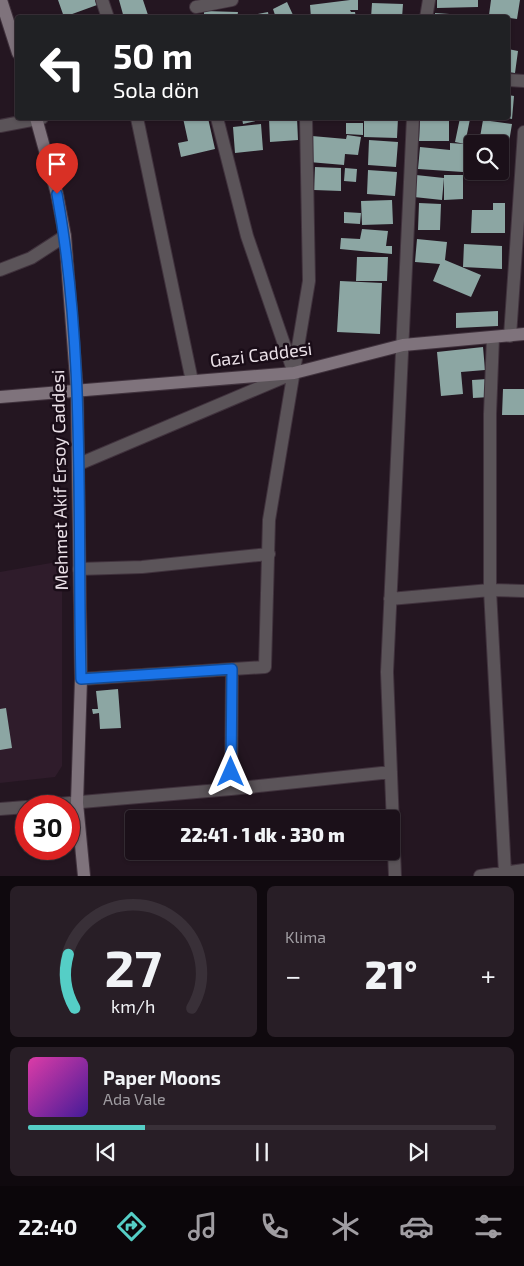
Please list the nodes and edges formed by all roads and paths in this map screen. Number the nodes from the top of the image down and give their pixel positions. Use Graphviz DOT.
graph roads {
  1 [pos="1,0"];
  2 [pos="102,0"];
  3 [pos="232,0"];
  4 [pos="429,0"];
  5 [pos="196,8"];
  6 [pos="107,15"];
  7 [pos="426,15"];
  8 [pos="15,44"];
  9 [pos="510,80"];
  10 [pos="524,81"];
  11 [pos="28,120"];
  12 [pos="38,120"];
  13 [pos="137,120"];
  14 [pos="218,120"];
  15 [pos="306,120"];
  16 [pos="413,120"];
  17 [pos="0,126"];
  18 [pos="524,132"];
  19 [pos="65,236"];
  20 [pos="0,270"];
  21 [pos="524,334"];
  22 [pos="510,336"];
  23 [pos="493,337"];
  24 [pos="403,345"];
  25 [pos="294,373"];
  26 [pos="192,381"];
  27 [pos="77,391"];
  28 [pos="0,397"];
  29 [pos="79,464"];
  30 [pos="269,554"];
  31 [pos="79,569"];
  32 [pos="490,590"];
  33 [pos="524,591"];
  34 [pos="390,599"];
  35 [pos="232,669"];
  36 [pos="81,679"];
  37 [pos="391,772"];
  38 [pos="231,789"];
  39 [pos="77,795"];
  40 [pos="80,803"];
  41 [pos="15,808"];
  42 [pos="0,809"];
  43 [pos="80,834"];
  44 [pos="524,870"];
  45 [pos="505,873"];
  46 [pos="84,876"];
  47 [pos="395,876"];
  48 [pos="480,876"];
  1 -- 8 [label="street"];
  2 -- 6 [label="street"];
  3 -- 5 [label="street"];
  4 -- 7 [label="street"];
  9 -- 10 [label="street"];
  11 -- 17 [label="street"];
  12 -- 19 [label="street, Mehmet Akif Ersoy Caddesi"];
  13 -- 26 [label="street"];
  14 -- 25 [label="street"];
  15 -- 25 [label="street"];
  16 -- 24 [label="street"];
  18 -- 22 [label="street"];
  19 -- 20 [label="street"];
  19 -- 27 [label="street, Mehmet Akif Ersoy Caddesi"];
  21 -- 22 [label="street, Gazi Caddesi"];
  22 -- 23 [label="street, Gazi Caddesi"];
  23 -- 24 [label="street, Gazi Caddesi"];
  23 -- 32 [label="street"];
  24 -- 25 [label="street, Gazi Caddesi"];
  24 -- 34 [label="street"];
  25 -- 26 [label="street, Gazi Caddesi"];
  25 -- 29 [label="street"];
  25 -- 30 [label="street"];
  26 -- 27 [label="street, Gazi Caddesi"];
  27 -- 28 [label="street, Gazi Caddesi"];
  27 -- 29 [label="street, Mehmet Akif Ersoy Caddesi"];
  29 -- 31 [label="street, Mehmet Akif Ersoy Caddesi"];
  30 -- 31 [label="street"];
  30 -- 35 [label="street"];
  31 -- 36 [label="street, Mehmet Akif Ersoy Caddesi"];
  32 -- 33 [label="street"];
  32 -- 34 [label="street"];
  32 -- 45 [label="street"];
  34 -- 37 [label="street"];
  35 -- 36 [label="street"];
  35 -- 38 [label="street"];
  36 -- 39 [label="street, Mehmet Akif Ersoy Caddesi"];
  37 -- 38 [label="street"];
  37 -- 47 [label="street"];
  38 -- 40 [label="street"];
  41 -- 42 [label="street"];
  43 -- 46 [label="street, Mehmet Akif Ersoy Caddesi"];
  44 -- 45 [label="street"];
  45 -- 48 [label="street"];
}
